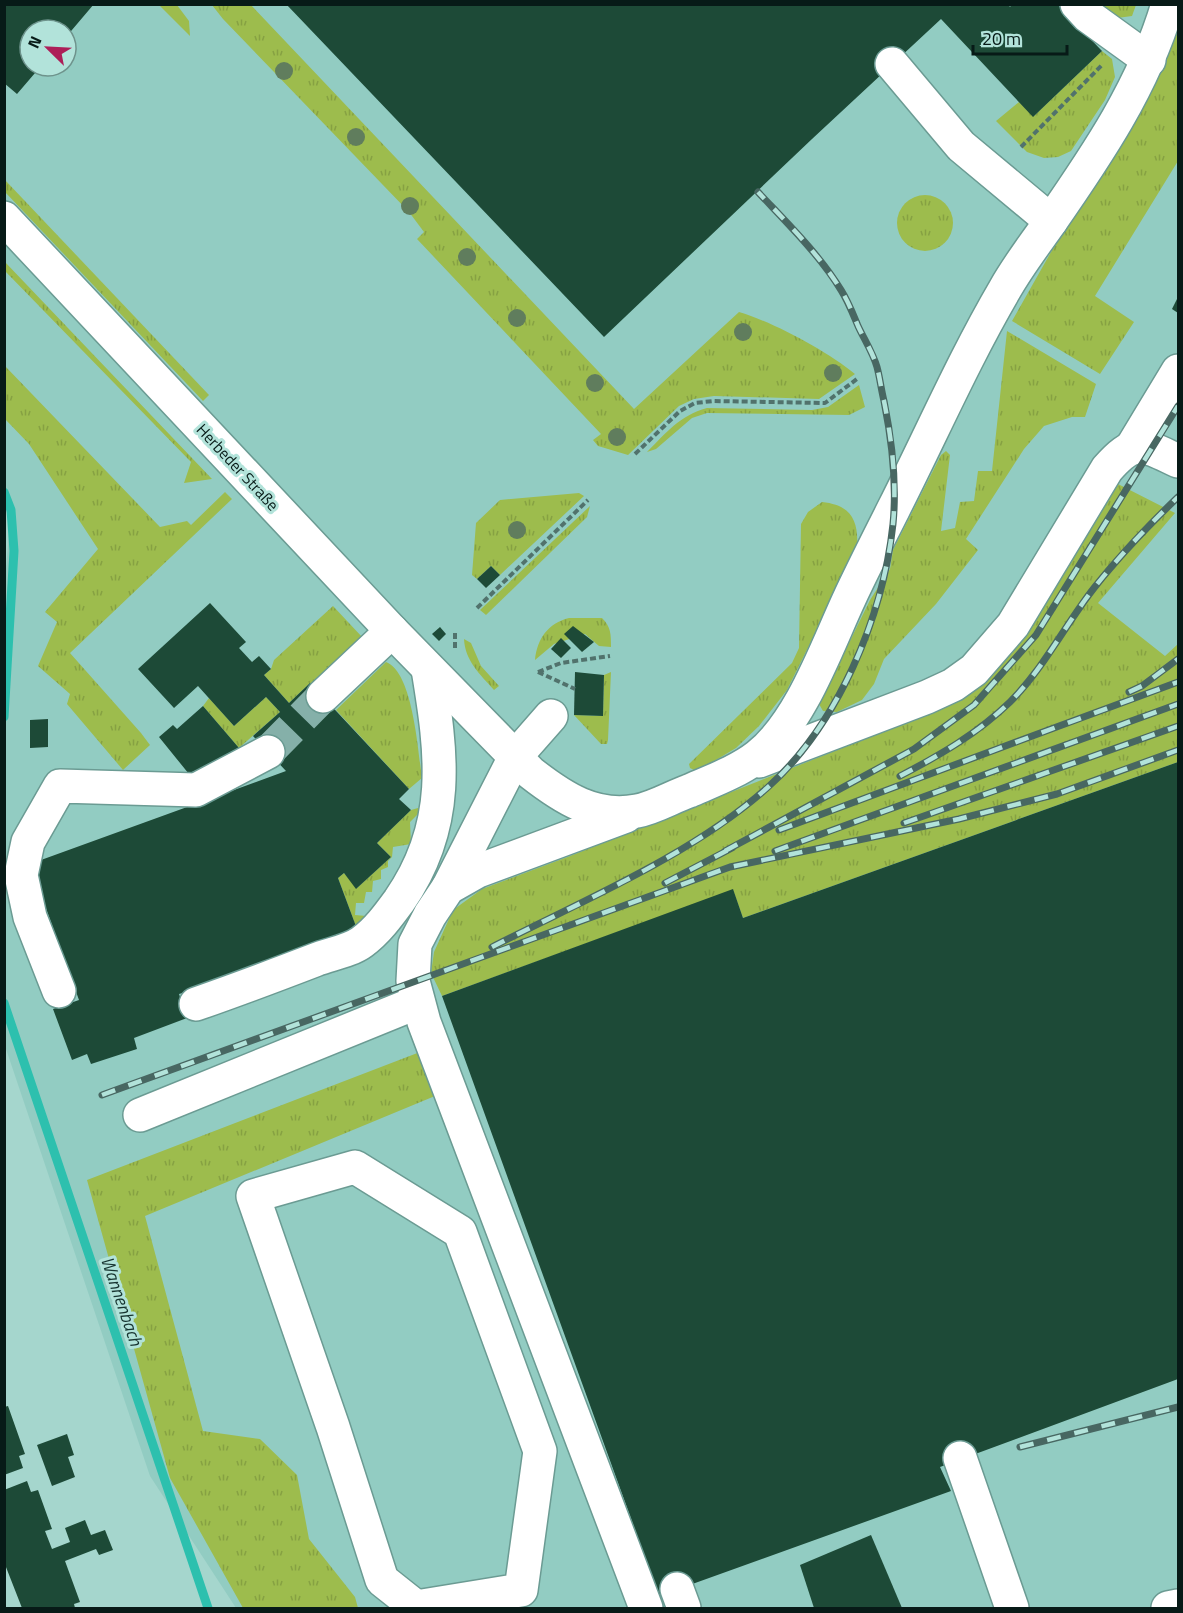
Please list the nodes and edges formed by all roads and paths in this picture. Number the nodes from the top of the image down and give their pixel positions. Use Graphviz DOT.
graph roads {
  1 [pos="1077,4"];
  2 [pos="1168,4"];
  3 [pos="1110,57"];
  4 [pos="1149,60"];
  5 [pos="892,64"];
  6 [pos="1021,147"];
  7 [pos="4,218"];
  8 [pos="1051,221"];
  9 [pos="1179,371"];
  10 [pos="857,379"];
  11 [pos="1132,447"];
  12 [pos="1174,450"];
  13 [pos="635,454"];
  14 [pos="588,500"];
  15 [pos="477,608"];
  16 [pos="392,631"];
  17 [pos="610,656"];
  18 [pos="428,669"];
  19 [pos="575,689"];
  20 [pos="323,696"];
  21 [pos="551,716"];
  22 [pos="268,752"];
  23 [pos="515,757"];
  24 [pos="732,771"];
  25 [pos="639,811"];
  26 [pos="448,888"];
  27 [pos="59,991"];
  28 [pos="418,1002"];
  29 [pos="196,1004"];
  30 [pos="140,1115"];
  31 [pos="960,1458"];
  32 [pos="520,1599"];
  33 [pos="1179,1606"];
  34 [pos="646,1608"];
  35 [pos="1012,1608"];
  36 [pos="1168,1608"];
  1 -- 4 [label="lane"];
  2 -- 4 [label="lane"];
  3 -- 6 [label="path"];
  4 -- 8 [label="lane"];
  5 -- 8 [label="lane"];
  7 -- 16 [label="lane, Herbeder Straße"];
  8 -- 24 [label="lane"];
  9 -- 11 [label="lane"];
  10 -- 13 [label="path"];
  11 -- 12 [label="lane"];
  11 -- 24 [label="lane"];
  14 -- 15 [label="path"];
  16 -- 18 [label="lane, Herbeder Straße"];
  16 -- 20 [label="lane"];
  17 -- 19 [label="path"];
  18 -- 23 [label="lane, Herbeder Straße"];
  18 -- 29 [label="lane"];
  21 -- 23 [label="lane"];
  22 -- 27 [label="lane"];
  23 -- 25 [label="lane, Herbeder Straße"];
  23 -- 26 [label="lane"];
  24 -- 25 [label="lane"];
  25 -- 26 [label="lane"];
  26 -- 28 [label="lane"];
  28 -- 30 [label="lane"];
  28 -- 34 [label="lane"];
  31 -- 35 [label="lane"];
  32 -- 32 [label="lane"];
  33 -- 36 [label="lane"];
}
